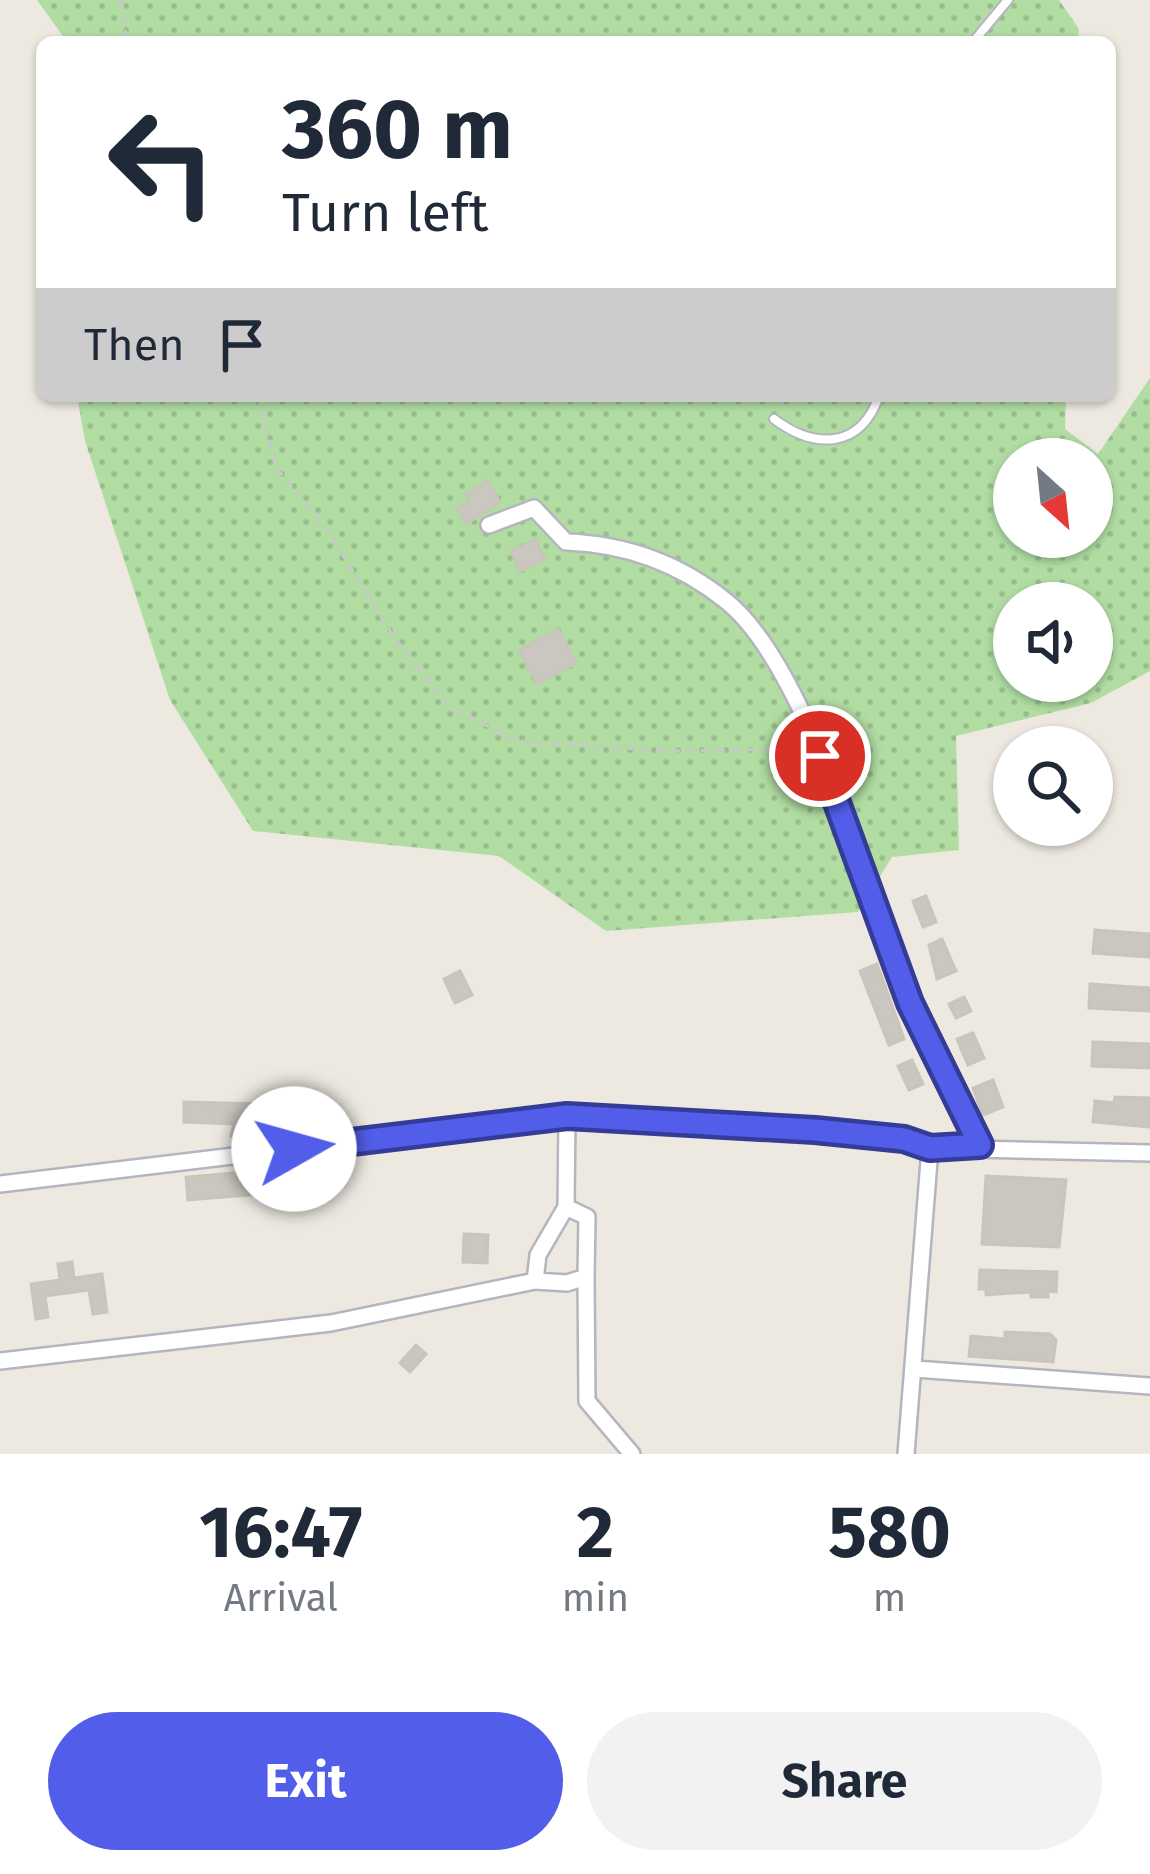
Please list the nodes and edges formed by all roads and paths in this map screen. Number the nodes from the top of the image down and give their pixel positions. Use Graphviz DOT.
graph roads {
  1 [pos="121,0"];
  2 [pos="1008,0"];
  3 [pos="127,36"];
  4 [pos="978,36"];
  5 [pos="261,402"];
  6 [pos="876,402"];
  7 [pos="774,419"];
  8 [pos="489,525"];
  9 [pos="820,756"];
  10 [pos="567,1116"];
  11 [pos="980,1145"];
  12 [pos="930,1148"];
  13 [pos="1150,1153"];
  14 [pos="0,1184"];
  15 [pos="566,1207"];
  16 [pos="586,1277"];
  17 [pos="535,1281"];
  18 [pos="0,1361"];
  19 [pos="915,1369"];
  20 [pos="1150,1386"];
  21 [pos="632,1454"];
  22 [pos="906,1454"];
  1 -- 3 [label="path"];
  2 -- 4 [label="lane"];
  5 -- 9 [label="path"];
  6 -- 7 [label="lane"];
  8 -- 9 [label="street"];
  9 -- 11 [label="street"];
  10 -- 12 [label="street"];
  10 -- 14 [label="street"];
  10 -- 15 [label="street"];
  11 -- 12 [label="street"];
  11 -- 13 [label="street"];
  12 -- 19 [label="street"];
  15 -- 16 [label="street"];
  15 -- 17 [label="street"];
  16 -- 17 [label="street"];
  16 -- 21 [label="street"];
  17 -- 18 [label="street"];
  19 -- 20 [label="street"];
  19 -- 22 [label="street"];
}
